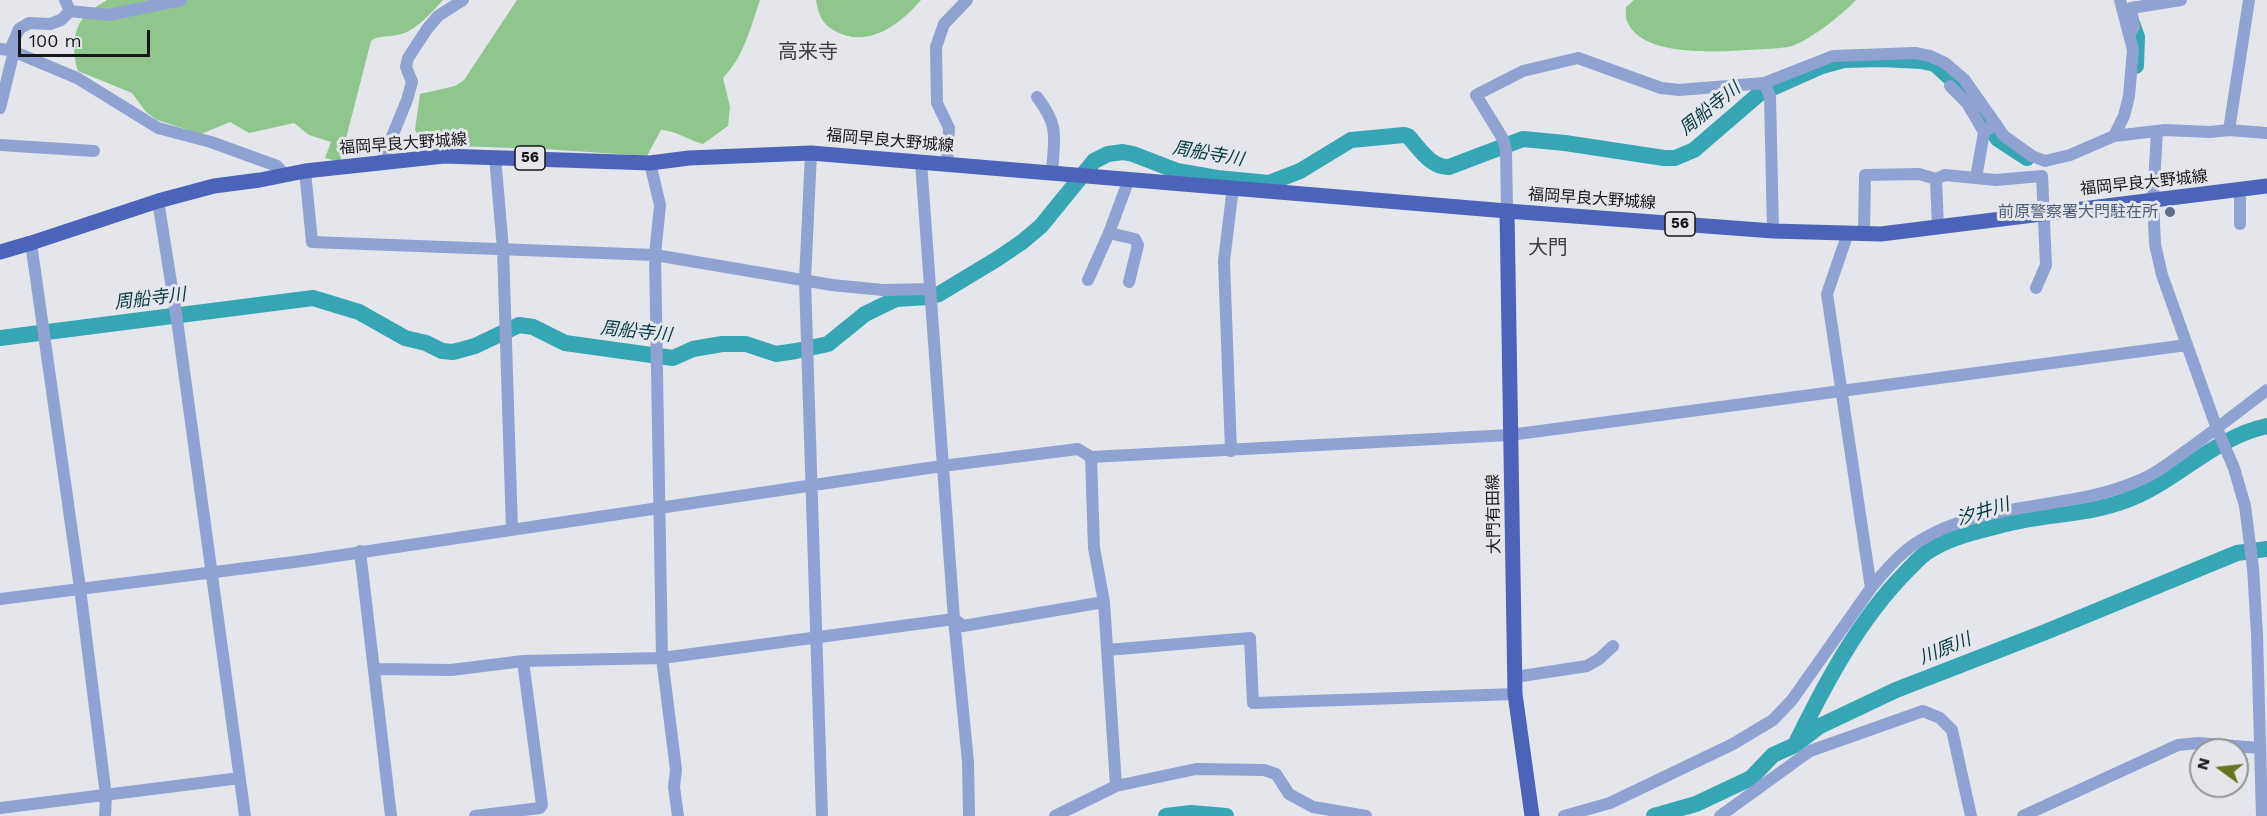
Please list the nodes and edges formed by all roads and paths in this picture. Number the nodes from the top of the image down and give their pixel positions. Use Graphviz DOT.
graph roads {
  1 [pos="181,0"];
  2 [pos="463,0"];
  3 [pos="968,0"];
  4 [pos="2120,0"];
  5 [pos="2181,0"];
  6 [pos="2249,0"];
  7 [pos="68,5"];
  8 [pos="2129,34"];
  9 [pos="8,50"];
  10 [pos="1764,83"];
  11 [pos="1950,86"];
  12 [pos="1037,97"];
  13 [pos="0,108"];
  14 [pos="1990,128"];
  15 [pos="2229,130"];
  16 [pos="2157,131"];
  17 [pos="2267,133"];
  18 [pos="2118,135"];
  19 [pos="0,145"];
  20 [pos="94,151"];
  21 [pos="811,153"];
  22 [pos="495,157"];
  23 [pos="382,161"];
  24 [pos="921,162"];
  25 [pos="650,163"];
  26 [pos="947,164"];
  27 [pos="305,171"];
  28 [pos="1052,173"];
  29 [pos="284,174"];
  30 [pos="1936,178"];
  31 [pos="1976,178"];
  32 [pos="1129,179"];
  33 [pos="2267,186"];
  34 [pos="1233,187"];
  35 [pos="2240,189"];
  36 [pos="2154,200"];
  37 [pos="158,201"];
  38 [pos="1507,211"];
  39 [pos="2045,212"];
  40 [pos="2240,224"];
  41 [pos="1938,227"];
  42 [pos="1773,231"];
  43 [pos="1848,232"];
  44 [pos="1109,233"];
  45 [pos="1864,233"];
  46 [pos="31,243"];
  47 [pos="503,249"];
  48 [pos="0,252"];
  49 [pos="655,255"];
  50 [pos="805,280"];
  51 [pos="1088,280"];
  52 [pos="1129,282"];
  53 [pos="2036,288"];
  54 [pos="931,295"];
  55 [pos="2187,345"];
  56 [pos="2267,390"];
  57 [pos="1841,392"];
  58 [pos="2220,434"];
  59 [pos="1510,435"];
  60 [pos="1231,451"];
  61 [pos="1091,457"];
  62 [pos="942,466"];
  63 [pos="811,486"];
  64 [pos="659,508"];
  65 [pos="512,530"];
  66 [pos="360,551"];
  67 [pos="212,572"];
  68 [pos="80,588"];
  69 [pos="1871,588"];
  70 [pos="0,599"];
  71 [pos="1104,602"];
  72 [pos="954,619"];
  73 [pos="2262,634"];
  74 [pos="817,637"];
  75 [pos="1613,646"];
  76 [pos="1107,650"];
  77 [pos="662,658"];
  78 [pos="523,661"];
  79 [pos="374,669"];
  80 [pos="1515,677"];
  81 [pos="1515,694"];
  82 [pos="2259,748"];
  83 [pos="240,778"];
  84 [pos="1116,786"];
  85 [pos="106,796"];
  86 [pos="0,808"];
  87 [pos="105,816"];
  88 [pos="245,816"];
  89 [pos="391,816"];
  90 [pos="475,816"];
  91 [pos="678,816"];
  92 [pos="822,816"];
  93 [pos="969,816"];
  94 [pos="1055,816"];
  95 [pos="1366,816"];
  96 [pos="1532,816"];
  97 [pos="1564,816"];
  98 [pos="1720,816"];
  99 [pos="1971,816"];
  100 [pos="2023,816"];
  101 [pos="2262,816"];
  1 -- 7 [label="street"];
  2 -- 23 [label="street"];
  3 -- 26 [label="street"];
  4 -- 8 [label="street"];
  5 -- 8 [label="street"];
  6 -- 15 [label="street"];
  7 -- 9 [label="street"];
  8 -- 18 [label="street"];
  9 -- 13 [label="street"];
  9 -- 29 [label="street"];
  10 -- 14 [label="street"];
  10 -- 38 [label="street"];
  10 -- 42 [label="street"];
  11 -- 14 [label="street"];
  12 -- 28 [label="street"];
  14 -- 18 [label="street"];
  14 -- 31 [label="street"];
  15 -- 16 [label="street"];
  15 -- 17 [label="street"];
  16 -- 18 [label="street"];
  16 -- 36 [label="street"];
  19 -- 20 [label="street"];
  21 -- 24 [label="main road, 福岡早良大野城線 / 56"];
  21 -- 25 [label="main road, 福岡早良大野城線 / 56"];
  21 -- 50 [label="street"];
  22 -- 23 [label="main road, 福岡早良大野城線 / 56"];
  22 -- 25 [label="main road, 福岡早良大野城線 / 56"];
  22 -- 47 [label="street"];
  23 -- 27 [label="main road, 福岡早良大野城線 / 56"];
  24 -- 26 [label="main road, 福岡早良大野城線 / 56"];
  24 -- 54 [label="street"];
  25 -- 49 [label="street"];
  26 -- 28 [label="main road, 福岡早良大野城線 / 56"];
  27 -- 29 [label="main road, 福岡早良大野城線 / 56"];
  27 -- 47 [label="street"];
  28 -- 32 [label="main road, 福岡早良大野城線 / 56"];
  29 -- 37 [label="main road, 福岡早良大野城線 / 56"];
  30 -- 31 [label="street"];
  30 -- 41 [label="street"];
  30 -- 45 [label="street"];
  31 -- 39 [label="street"];
  32 -- 34 [label="main road, 福岡早良大野城線 / 56"];
  32 -- 44 [label="street"];
  33 -- 35 [label="main road, 福岡早良大野城線 / 56"];
  34 -- 38 [label="main road, 福岡早良大野城線 / 56"];
  34 -- 60 [label="street"];
  35 -- 36 [label="main road, 福岡早良大野城線 / 56"];
  35 -- 40 [label="street"];
  36 -- 39 [label="main road, 福岡早良大野城線 / 56"];
  36 -- 55 [label="street"];
  37 -- 46 [label="main road, 福岡早良大野城線 / 56"];
  37 -- 67 [label="street"];
  38 -- 42 [label="main road, 福岡早良大野城線 / 56"];
  38 -- 59 [label="main road, 大門有田線"];
  39 -- 41 [label="main road, 福岡早良大野城線 / 56"];
  39 -- 53 [label="street"];
  41 -- 45 [label="main road, 福岡早良大野城線 / 56"];
  42 -- 43 [label="main road, 福岡早良大野城線 / 56"];
  43 -- 45 [label="main road, 福岡早良大野城線 / 56"];
  43 -- 57 [label="street"];
  44 -- 51 [label="street"];
  44 -- 52 [label="street"];
  46 -- 48 [label="main road, 福岡早良大野城線 / 56"];
  46 -- 68 [label="street"];
  47 -- 49 [label="street"];
  47 -- 65 [label="street"];
  49 -- 50 [label="street"];
  49 -- 64 [label="street"];
  50 -- 54 [label="street"];
  50 -- 63 [label="street"];
  54 -- 62 [label="street"];
  55 -- 57 [label="street"];
  55 -- 58 [label="street"];
  56 -- 58 [label="street"];
  57 -- 59 [label="street"];
  57 -- 69 [label="street"];
  58 -- 69 [label="street"];
  58 -- 73 [label="street"];
  59 -- 60 [label="street"];
  59 -- 80 [label="main road, 大門有田線"];
  60 -- 61 [label="street"];
  61 -- 62 [label="street"];
  61 -- 71 [label="street"];
  62 -- 63 [label="street"];
  62 -- 72 [label="street"];
  63 -- 64 [label="street"];
  63 -- 74 [label="street"];
  64 -- 65 [label="street"];
  64 -- 77 [label="street"];
  65 -- 66 [label="street"];
  66 -- 67 [label="street"];
  66 -- 79 [label="street"];
  67 -- 68 [label="street"];
  67 -- 83 [label="street"];
  68 -- 70 [label="street"];
  68 -- 85 [label="street"];
  69 -- 97 [label="street"];
  71 -- 72 [label="street"];
  71 -- 76 [label="street"];
  72 -- 74 [label="street"];
  72 -- 93 [label="street"];
  73 -- 82 [label="street"];
  74 -- 77 [label="street"];
  74 -- 92 [label="street"];
  75 -- 80 [label="street"];
  76 -- 81 [label="street"];
  76 -- 84 [label="street"];
  77 -- 78 [label="street"];
  77 -- 91 [label="street"];
  78 -- 79 [label="street"];
  78 -- 90 [label="street"];
  79 -- 89 [label="street"];
  80 -- 81 [label="main road, 大門有田線"];
  81 -- 96 [label="main road, 大門有田線"];
  82 -- 100 [label="street"];
  82 -- 101 [label="street"];
  83 -- 85 [label="street"];
  83 -- 88 [label="street"];
  84 -- 94 [label="street"];
  84 -- 95 [label="street"];
  85 -- 86 [label="street"];
  85 -- 87 [label="street"];
  98 -- 99 [label="street"];
}
